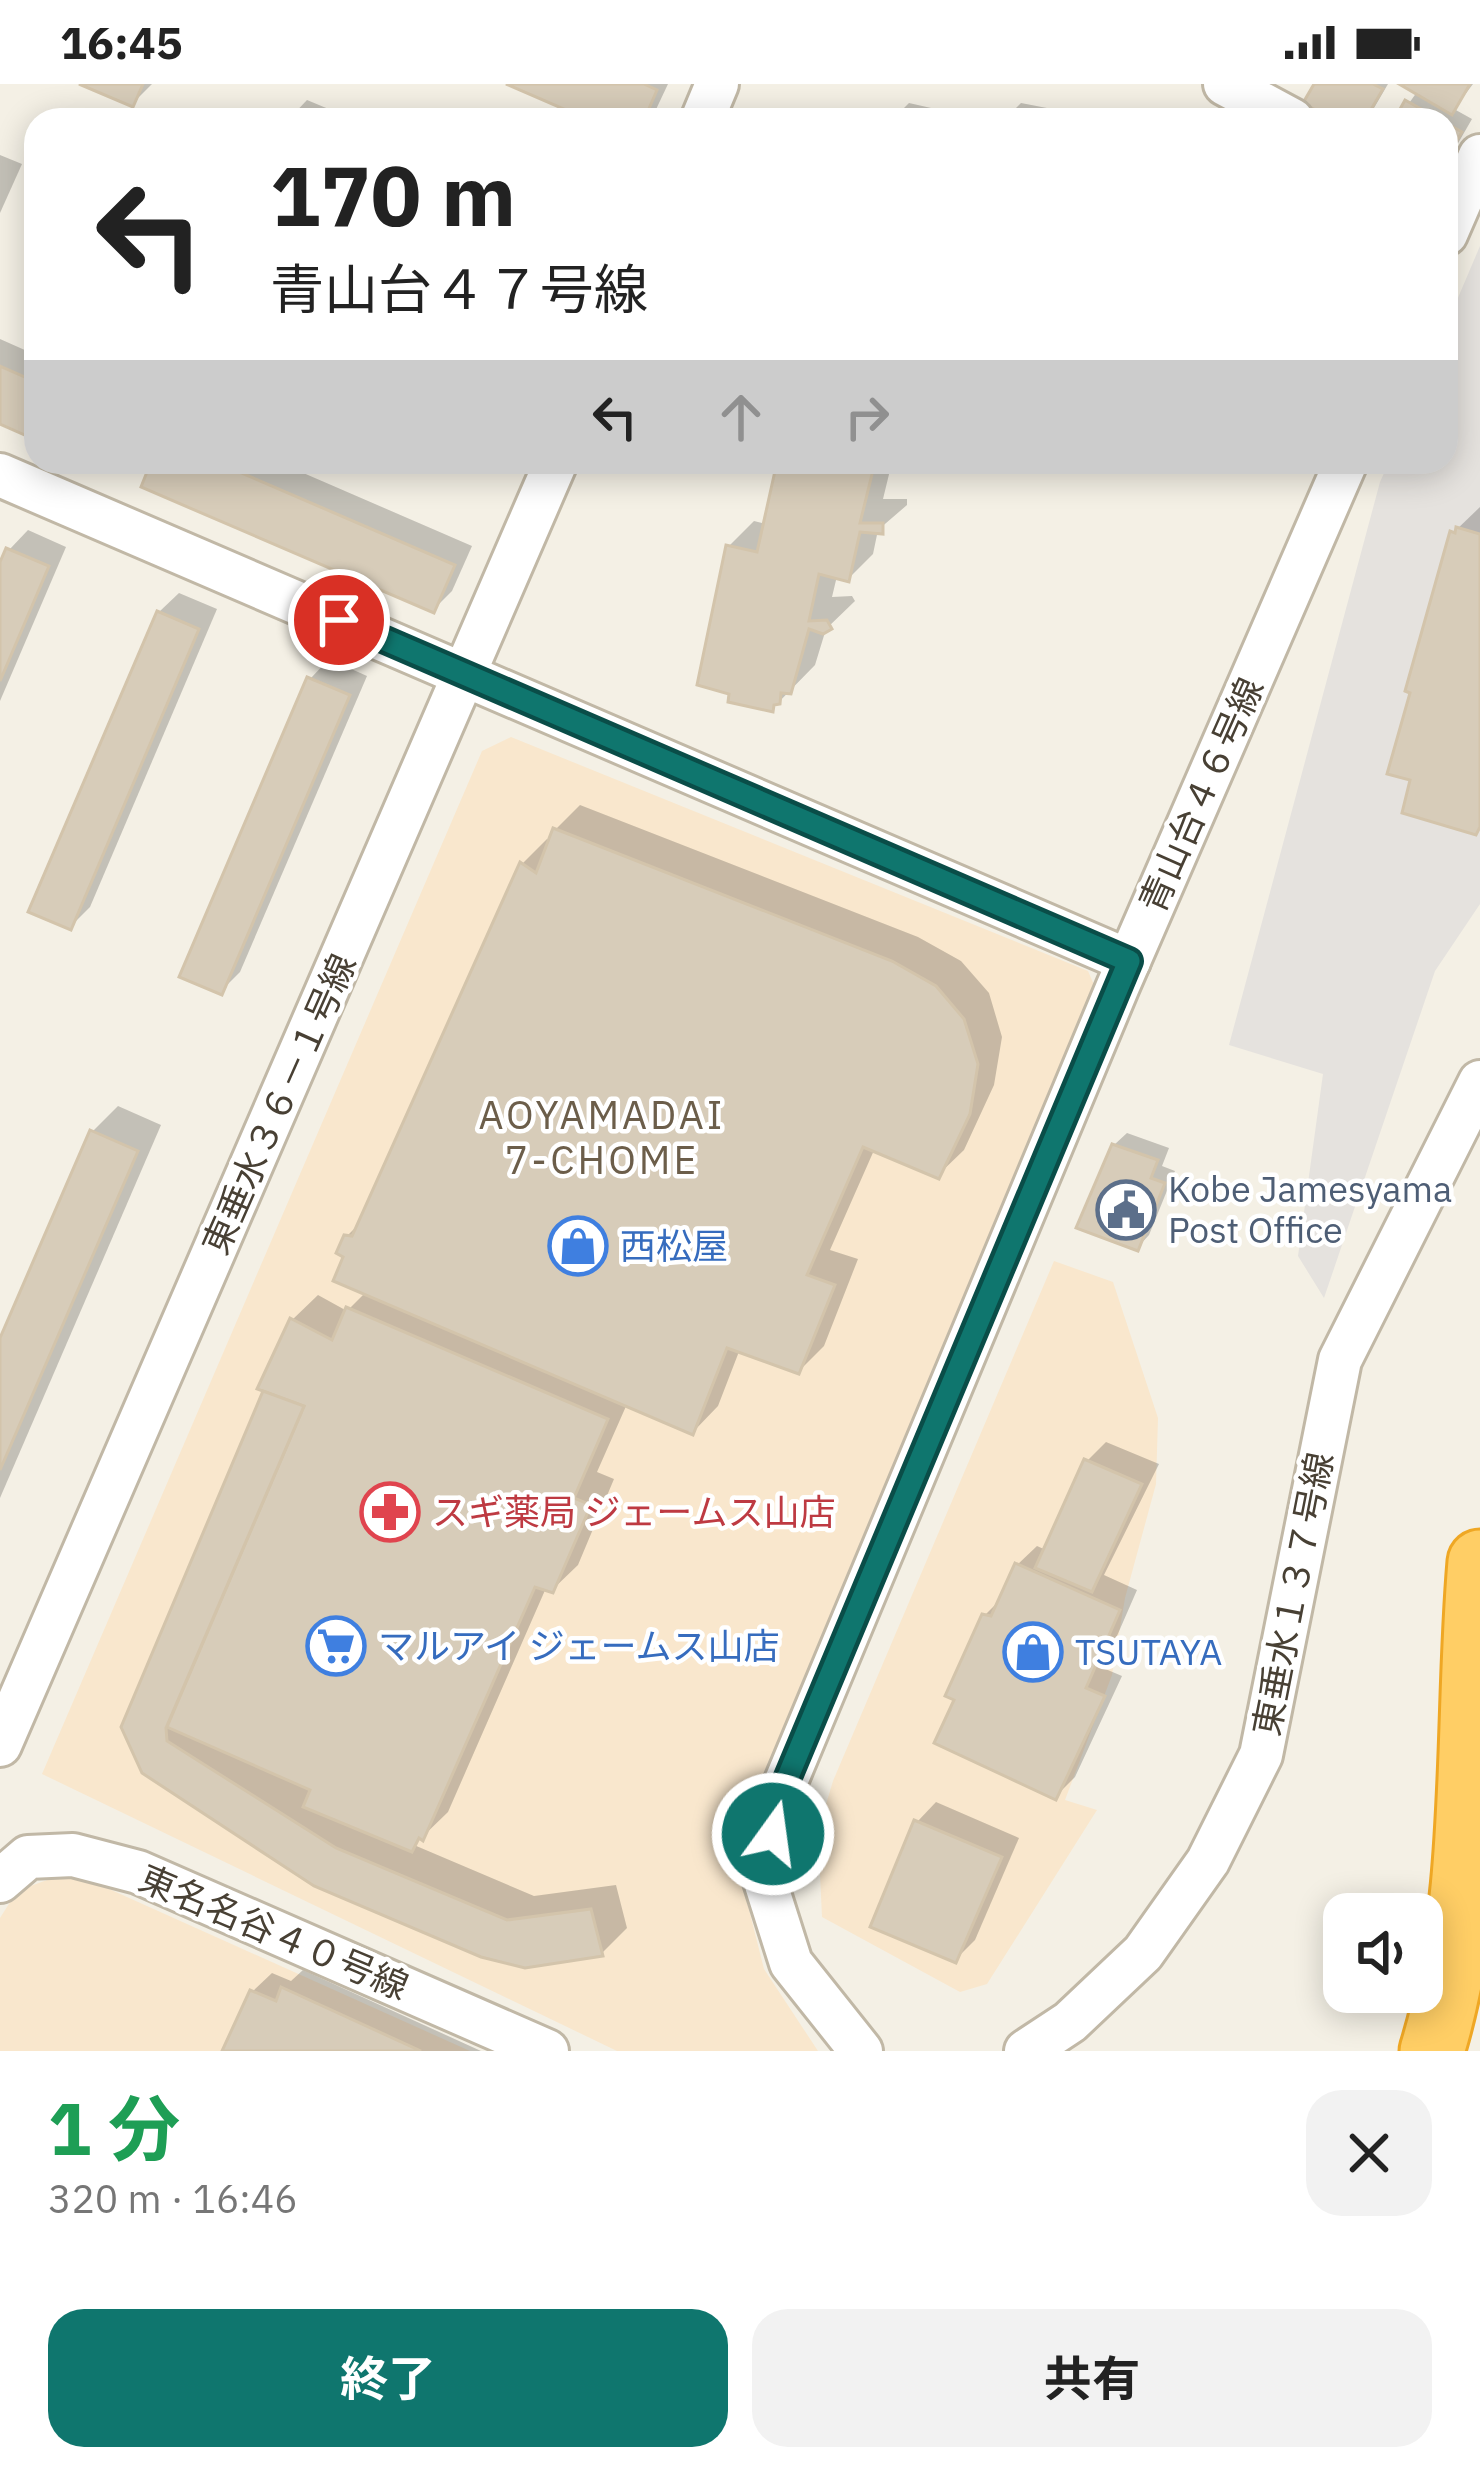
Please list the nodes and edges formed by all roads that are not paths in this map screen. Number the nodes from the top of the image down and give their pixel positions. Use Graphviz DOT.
graph roads {
  1 [pos="1226,84"];
  2 [pos="1270,108"];
  3 [pos="1480,156"];
  4 [pos="1458,200"];
  5 [pos="551,474"];
  6 [pos="1341,474"];
  7 [pos="0,476"];
  8 [pos="466,675"];
  9 [pos="1129,961"];
  10 [pos="1480,1082"];
  11 [pos="1480,1562"];
  12 [pos="0,1744"];
  13 [pos="0,1881"];
  14 [pos="547,2051"];
  15 [pos="861,2051"];
  16 [pos="1025,2051"];
  17 [pos="1432,2051"];
  1 -- 2 [label="street"];
  3 -- 4 [label="street"];
  5 -- 8 [label="street, 東垂水３６－１号線"];
  6 -- 9 [label="street, 青山台４６号線"];
  7 -- 8 [label="street"];
  8 -- 9 [label="street"];
  8 -- 12 [label="street, 東垂水３６－１号線"];
  9 -- 15 [label="street, 青山台４６号線"];
  10 -- 16 [label="street, 東垂水１３７号線"];
  11 -- 17 [label="highway"];
  13 -- 14 [label="street, 東名名谷４０号線"];
}
